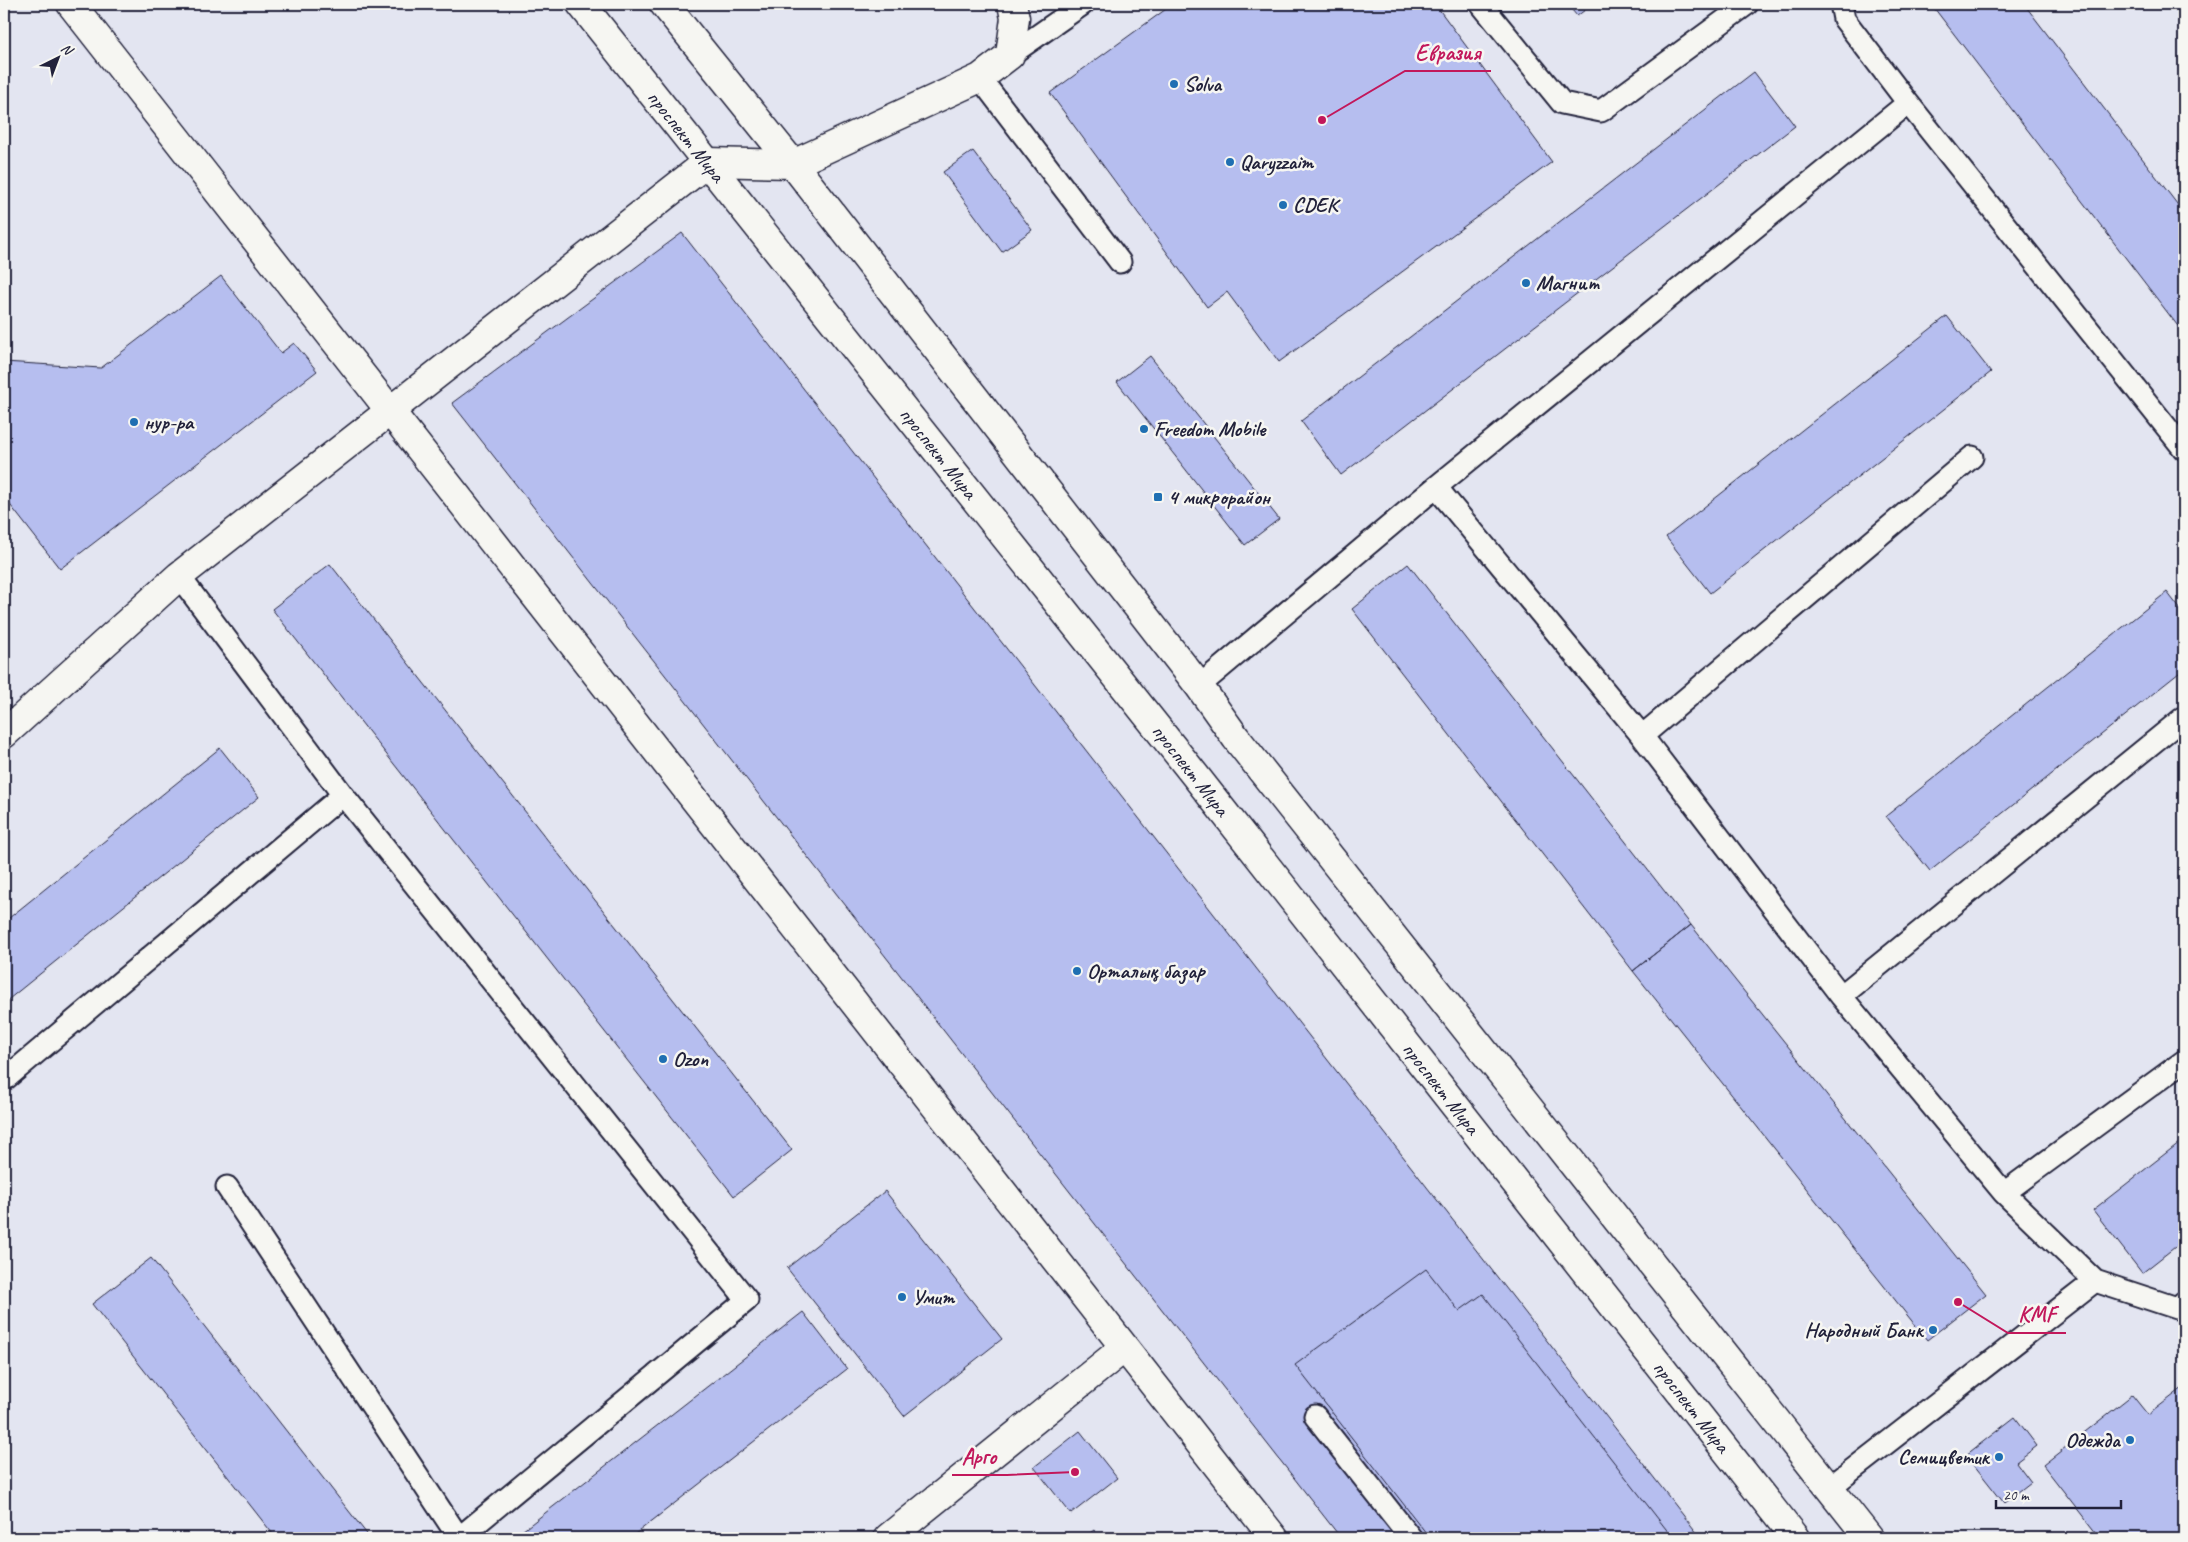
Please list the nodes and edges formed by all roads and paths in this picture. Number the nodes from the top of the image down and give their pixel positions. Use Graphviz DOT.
graph roads {
  1 [pos="71,4"];
  2 [pos="582,4"];
  3 [pos="664,4"];
  4 [pos="1012,4"];
  5 [pos="1083,4"];
  6 [pos="1481,4"];
  7 [pos="1747,4"];
  8 [pos="1841,4"];
  9 [pos="1010,55"];
  10 [pos="980,78"];
  11 [pos="1908,103"];
  12 [pos="708,162"];
  13 [pos="793,164"];
  14 [pos="1120,262"];
  15 [pos="388,410"];
  16 [pos="2184,449"];
  17 [pos="1972,457"];
  18 [pos="1436,487"];
  19 [pos="178,576"];
  20 [pos="1199,686"];
  21 [pos="2182,719"];
  22 [pos="4,734"];
  23 [pos="1642,736"];
  24 [pos="343,795"];
  25 [pos="1841,996"];
  26 [pos="2184,1061"];
  27 [pos="4,1080"];
  28 [pos="226,1187"];
  29 [pos="2004,1193"];
  30 [pos="2095,1281"];
  31 [pos="2184,1302"];
  32 [pos="1124,1348"];
  33 [pos="1315,1416"];
  34 [pos="1829,1488"];
  35 [pos="906,1533"];
  36 [pos="459,1538"];
  37 [pos="1274,1538"];
  38 [pos="1411,1538"];
  39 [pos="1796,1538"];
  40 [pos="1870,1538"];
  1 -- 15 [label="main road"];
  2 -- 12 [label="main road, проспект Мира"];
  3 -- 13 [label="main road"];
  4 -- 9 [label="main road"];
  5 -- 9 [label="lane"];
  6 -- 7 [label="lane"];
  8 -- 11 [label="lane"];
  9 -- 10 [label="main road"];
  10 -- 13 [label="main road"];
  10 -- 14 [label="lane"];
  11 -- 16 [label="lane"];
  11 -- 18 [label="lane"];
  12 -- 13 [label="main road"];
  12 -- 15 [label="main road"];
  12 -- 39 [label="main road, проспект Мира"];
  13 -- 20 [label="main road"];
  15 -- 19 [label="main road"];
  15 -- 32 [label="main road"];
  17 -- 23 [label="lane"];
  18 -- 20 [label="lane"];
  18 -- 23 [label="lane"];
  19 -- 22 [label="main road"];
  19 -- 24 [label="lane"];
  20 -- 34 [label="main road"];
  21 -- 25 [label="lane"];
  23 -- 25 [label="lane"];
  24 -- 27 [label="lane"];
  24 -- 36 [label="lane"];
  25 -- 29 [label="lane"];
  26 -- 29 [label="lane"];
  28 -- 36 [label="lane"];
  29 -- 30 [label="lane"];
  30 -- 31 [label="lane"];
  30 -- 34 [label="lane"];
  32 -- 35 [label="main road"];
  32 -- 37 [label="main road"];
  33 -- 38 [label="lane"];
  34 -- 40 [label="main road"];
}
